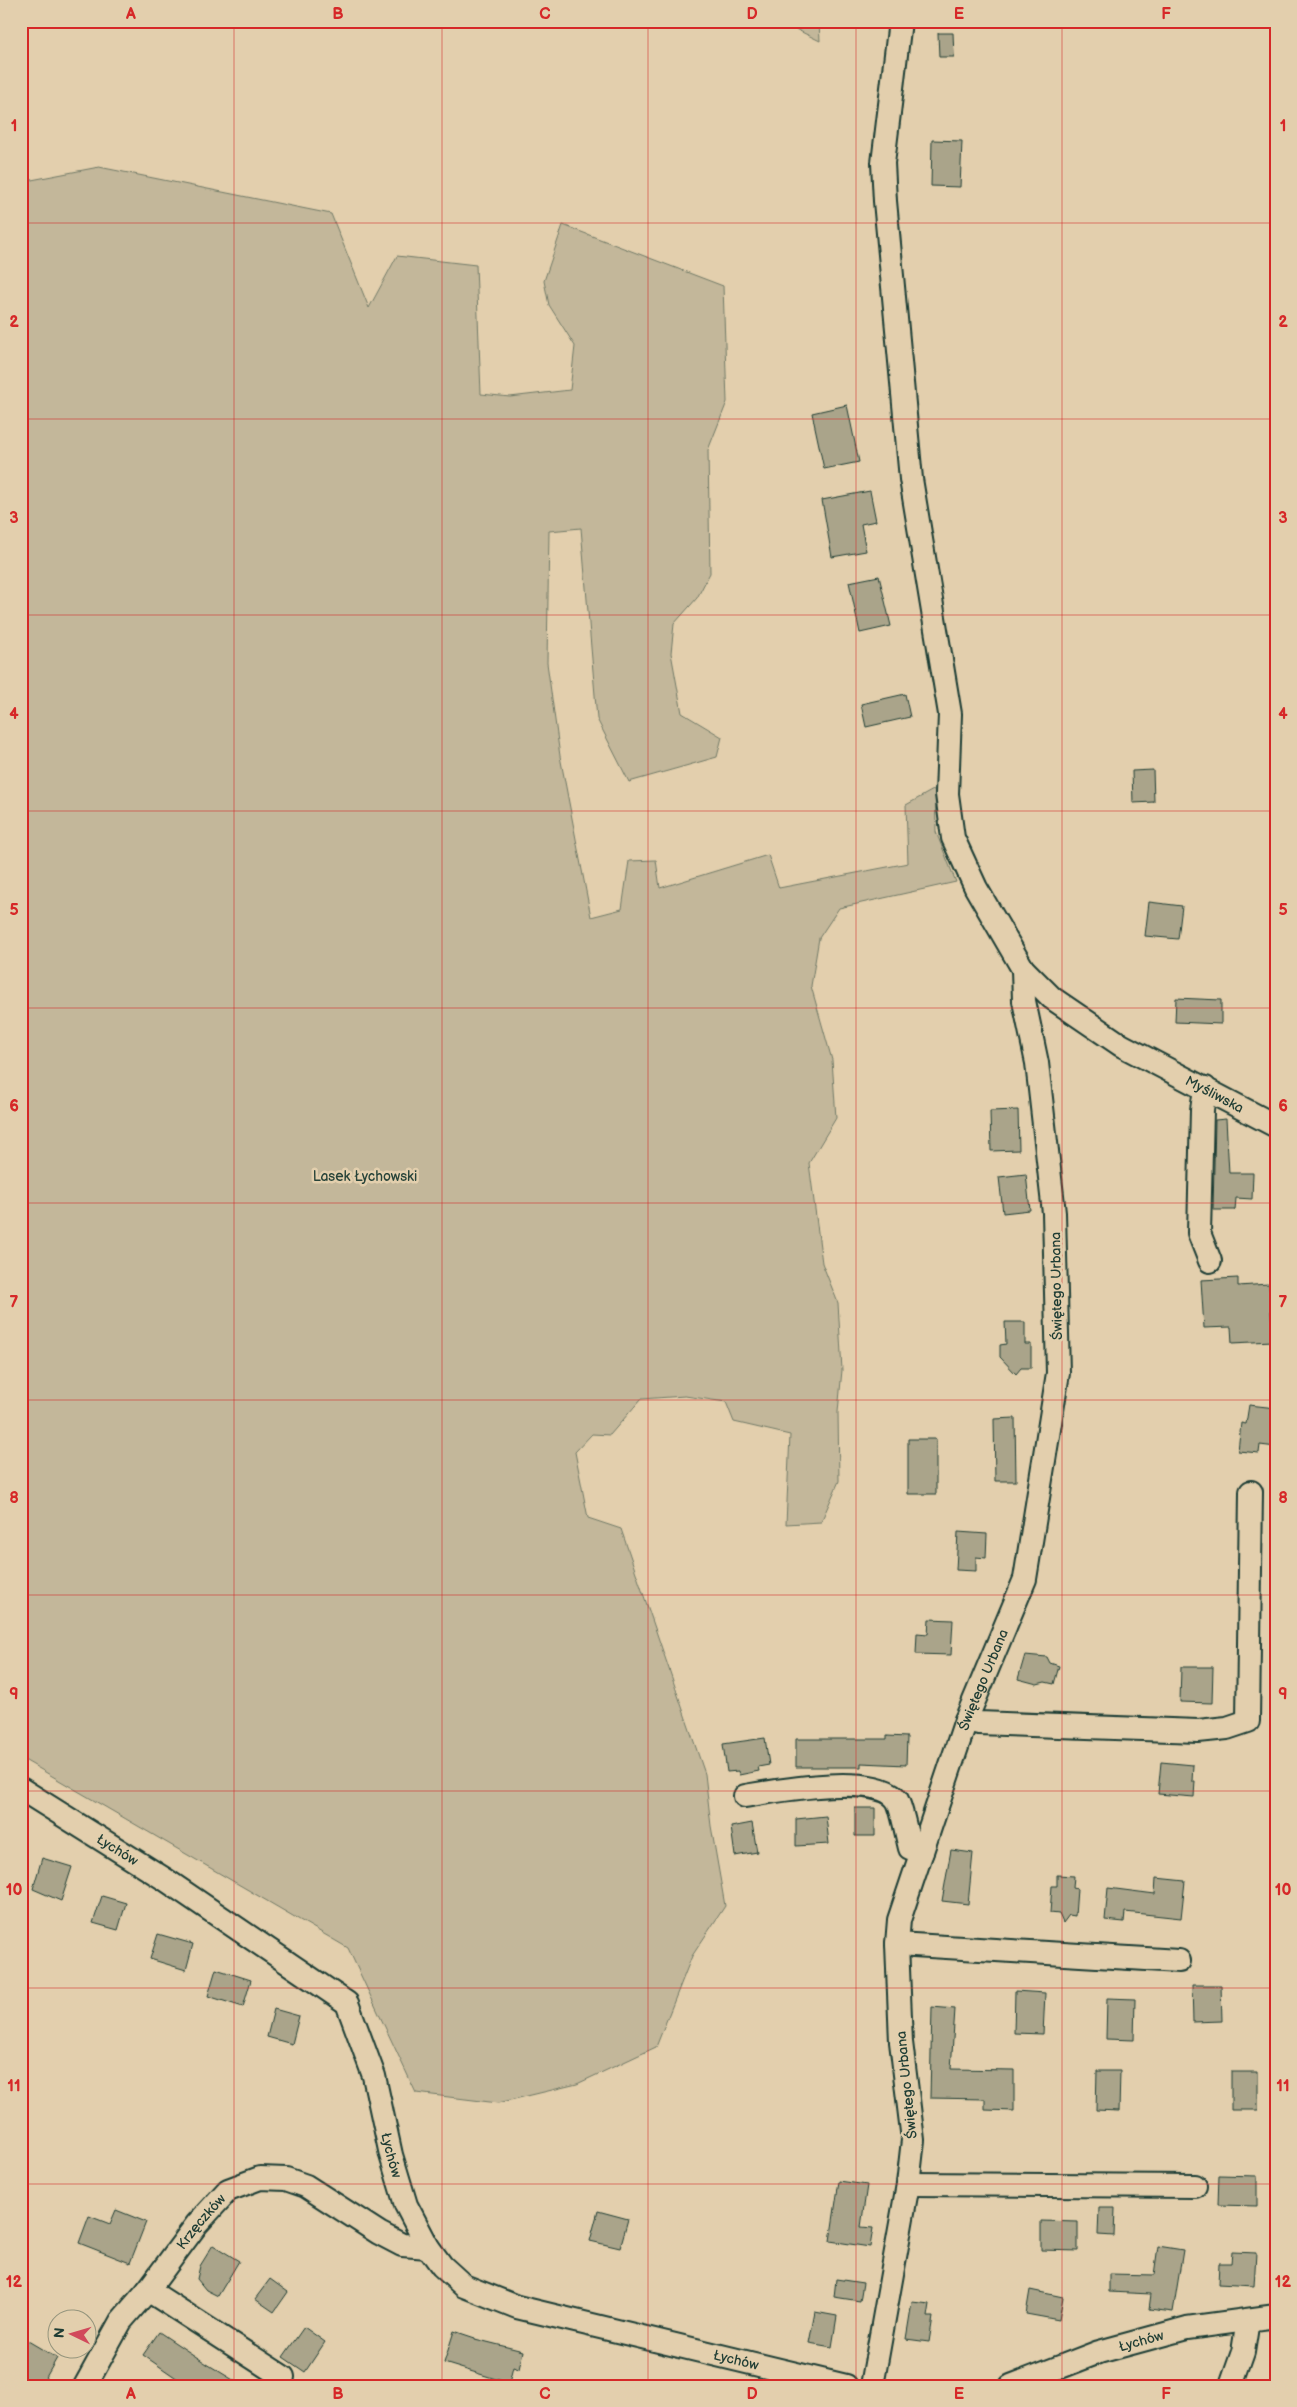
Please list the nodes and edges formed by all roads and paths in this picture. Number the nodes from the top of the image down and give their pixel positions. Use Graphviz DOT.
graph roads {
  1 [pos="900,21"];
  2 [pos="1023,969"];
  3 [pos="1205,1088"];
  4 [pos="1276,1126"];
  5 [pos="1210,1261"];
  6 [pos="1251,1492"];
  7 [pos="966,1720"];
  8 [pos="21,1789"];
  9 [pos="745,1796"];
  10 [pos="922,1852"];
  11 [pos="898,1944"];
  12 [pos="1179,1961"];
  13 [pos="908,2184"];
  14 [pos="1195,2186"];
  15 [pos="428,2247"];
  16 [pos="148,2290"];
  17 [pos="1276,2316"];
  18 [pos="1248,2320"];
  19 [pos="283,2377"];
  20 [pos="1015,2385"];
  21 [pos="85,2386"];
  22 [pos="846,2386"];
  23 [pos="872,2386"];
  24 [pos="1231,2386"];
  1 -- 2 [label="street"];
  2 -- 3 [label="street, Myśliwska"];
  2 -- 7 [label="street, Świętego Urbana"];
  3 -- 4 [label="street, Myśliwska"];
  3 -- 5 [label="street"];
  6 -- 7 [label="street"];
  7 -- 10 [label="street, Świętego Urbana"];
  8 -- 15 [label="street, Łychów"];
  9 -- 10 [label="street"];
  10 -- 11 [label="street, Świętego Urbana"];
  11 -- 12 [label="street"];
  11 -- 13 [label="street, Świętego Urbana"];
  13 -- 14 [label="street"];
  13 -- 23 [label="street, Świętego Urbana"];
  15 -- 16 [label="street, Krzęczków"];
  15 -- 22 [label="street, Łychów"];
  16 -- 19 [label="street"];
  16 -- 21 [label="street, Krzęczków"];
  17 -- 18 [label="street, Łychów"];
  18 -- 20 [label="street, Łychów"];
  18 -- 24 [label="street"];
}
